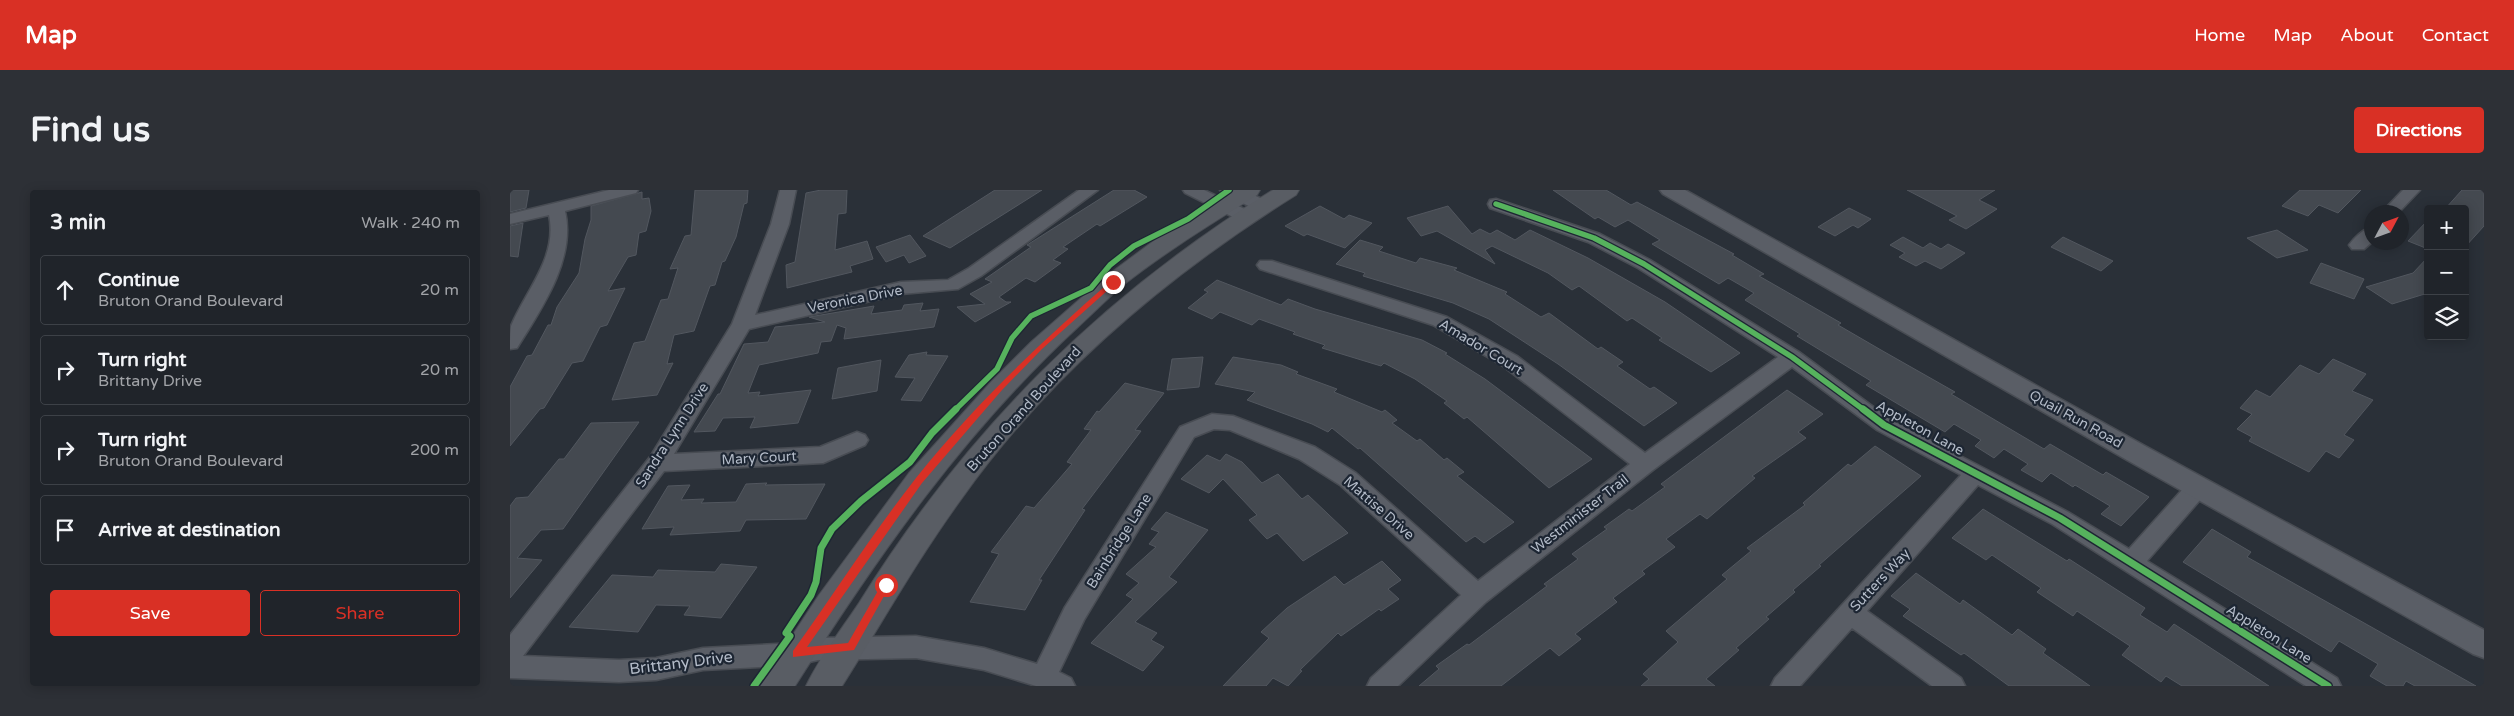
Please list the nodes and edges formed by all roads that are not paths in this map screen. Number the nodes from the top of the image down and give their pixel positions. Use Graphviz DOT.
graph roads {
  1 [pos="630,190"];
  2 [pos="788,190"];
  3 [pos="1090,190"];
  4 [pos="1191,190"];
  5 [pos="1288,190"];
  6 [pos="1670,190"];
  7 [pos="2412,190"];
  8 [pos="1241,200"];
  9 [pos="1496,204"];
  10 [pos="2397,205"];
  11 [pos="556,208"];
  12 [pos="510,219"];
  13 [pos="2364,240"];
  14 [pos="2358,246"];
  15 [pos="1266,265"];
  16 [pos="742,324"];
  17 [pos="510,343"];
  18 [pos="1792,357"];
  19 [pos="1212,421"];
  20 [pos="858,440"];
  21 [pos="658,463"];
  22 [pos="1645,464"];
  23 [pos="1976,473"];
  24 [pos="2198,487"];
  25 [pos="2132,562"];
  26 [pos="1477,595"];
  27 [pos="1850,613"];
  28 [pos="2484,645"];
  29 [pos="850,647"];
  30 [pos="510,654"];
  31 [pos="796,654"];
  32 [pos="510,667"];
  33 [pos="1053,681"];
  34 [pos="776,686"];
  35 [pos="823,686"];
  36 [pos="1380,686"];
  37 [pos="1784,686"];
  38 [pos="1952,686"];
  39 [pos="2328,686"];
  1 -- 11 [label="street"];
  2 -- 16 [label="street, Sandra Lynn Drive"];
  3 -- 16 [label="street, Veronica Drive"];
  4 -- 8 [label="street"];
  5 -- 8 [label="main road, Bruton Orand Boulevard"];
  6 -- 24 [label="street, Quail Run Road"];
  7 -- 10 [label="street"];
  8 -- 29 [label="main road, Bruton Orand Boulevard"];
  8 -- 31 [label="main road, Bruton Orand Boulevard"];
  9 -- 18 [label="street, Appleton Lane"];
  11 -- 12 [label="street"];
  11 -- 17 [label="street"];
  13 -- 14 [label="street"];
  15 -- 22 [label="street, Amador Court"];
  16 -- 21 [label="street, Sandra Lynn Drive"];
  18 -- 22 [label="street, Westminister Trail"];
  18 -- 23 [label="street, Appleton Lane"];
  19 -- 26 [label="street, Mattise Drive"];
  19 -- 33 [label="street, Bainbridge Lane"];
  20 -- 21 [label="street, Mary Court"];
  21 -- 30 [label="street, Sandra Lynn Drive"];
  22 -- 26 [label="street, Westminister Trail"];
  23 -- 25 [label="street, Appleton Lane"];
  23 -- 27 [label="street, Sutters Way"];
  24 -- 25 [label="street"];
  24 -- 28 [label="street, Quail Run Road"];
  25 -- 39 [label="street, Appleton Lane"];
  26 -- 36 [label="street, Westminister Trail"];
  27 -- 37 [label="street, Sutters Way"];
  27 -- 38 [label="street"];
  29 -- 31 [label="street, Brittany Drive"];
  29 -- 33 [label="street, Brittany Drive"];
  29 -- 35 [label="main road, Bruton Orand Boulevard"];
  31 -- 32 [label="street, Brittany Drive"];
  31 -- 34 [label="main road, Bruton Orand Boulevard"];
}
